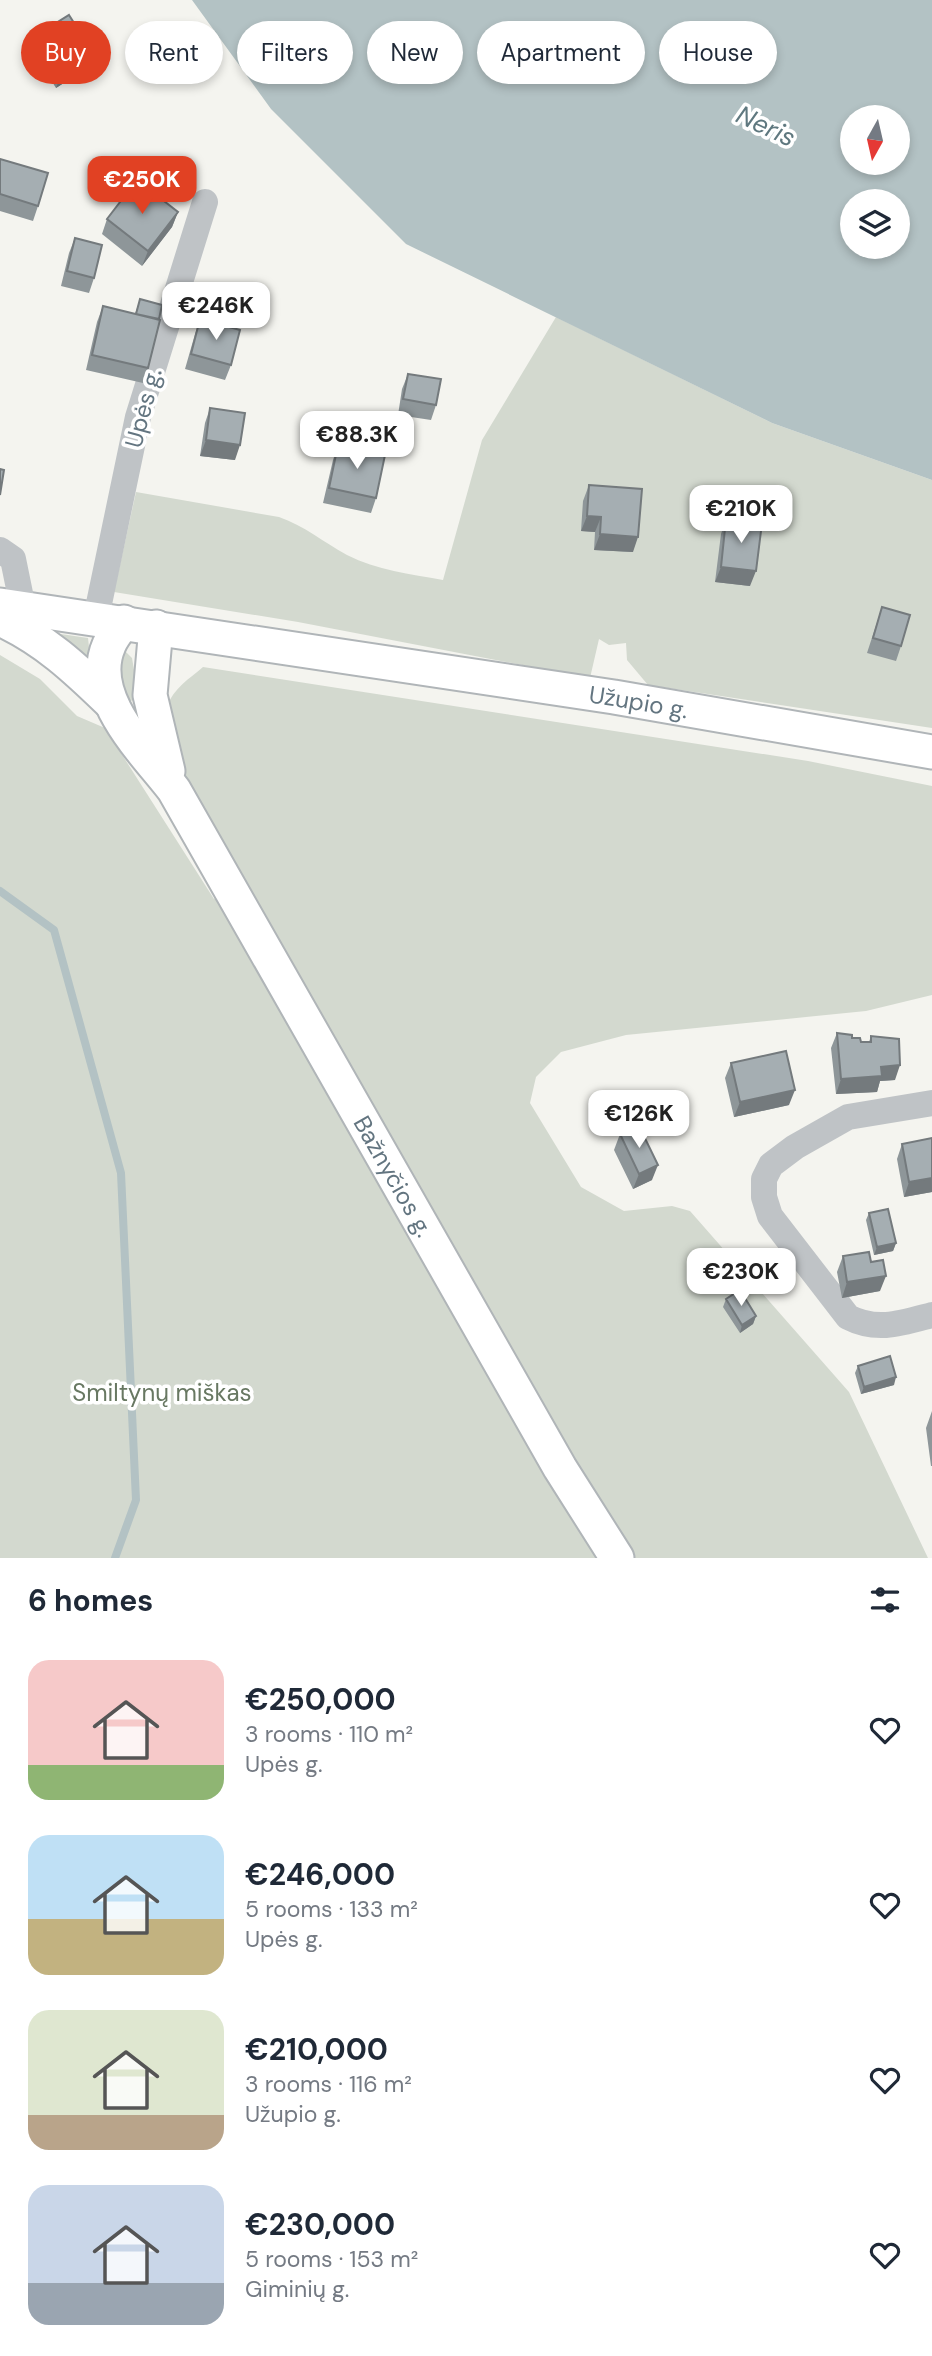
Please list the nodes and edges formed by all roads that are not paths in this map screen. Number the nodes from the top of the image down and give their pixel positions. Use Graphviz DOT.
graph roads {
  1 [pos="205,202"];
  2 [pos="0,550"];
  3 [pos="8,611"];
  4 [pos="126,622"];
  5 [pos="110,702"];
  6 [pos="932,752"];
  7 [pos="174,790"];
  8 [pos="932,1103"];
  9 [pos="932,1315"];
  10 [pos="617,1558"];
  1 -- 4 [label="street, Upės g."];
  2 -- 3 [label="street"];
  3 -- 4 [label="main road, Užupio g."];
  3 -- 5 [label="main road"];
  4 -- 5 [label="main road, Bažnyčios g."];
  4 -- 6 [label="main road, Užupio g."];
  4 -- 7 [label="main road, Bažnyčios g."];
  5 -- 7 [label="main road, Bažnyčios g."];
  7 -- 10 [label="main road, Bažnyčios g."];
  8 -- 9 [label="street"];
}
